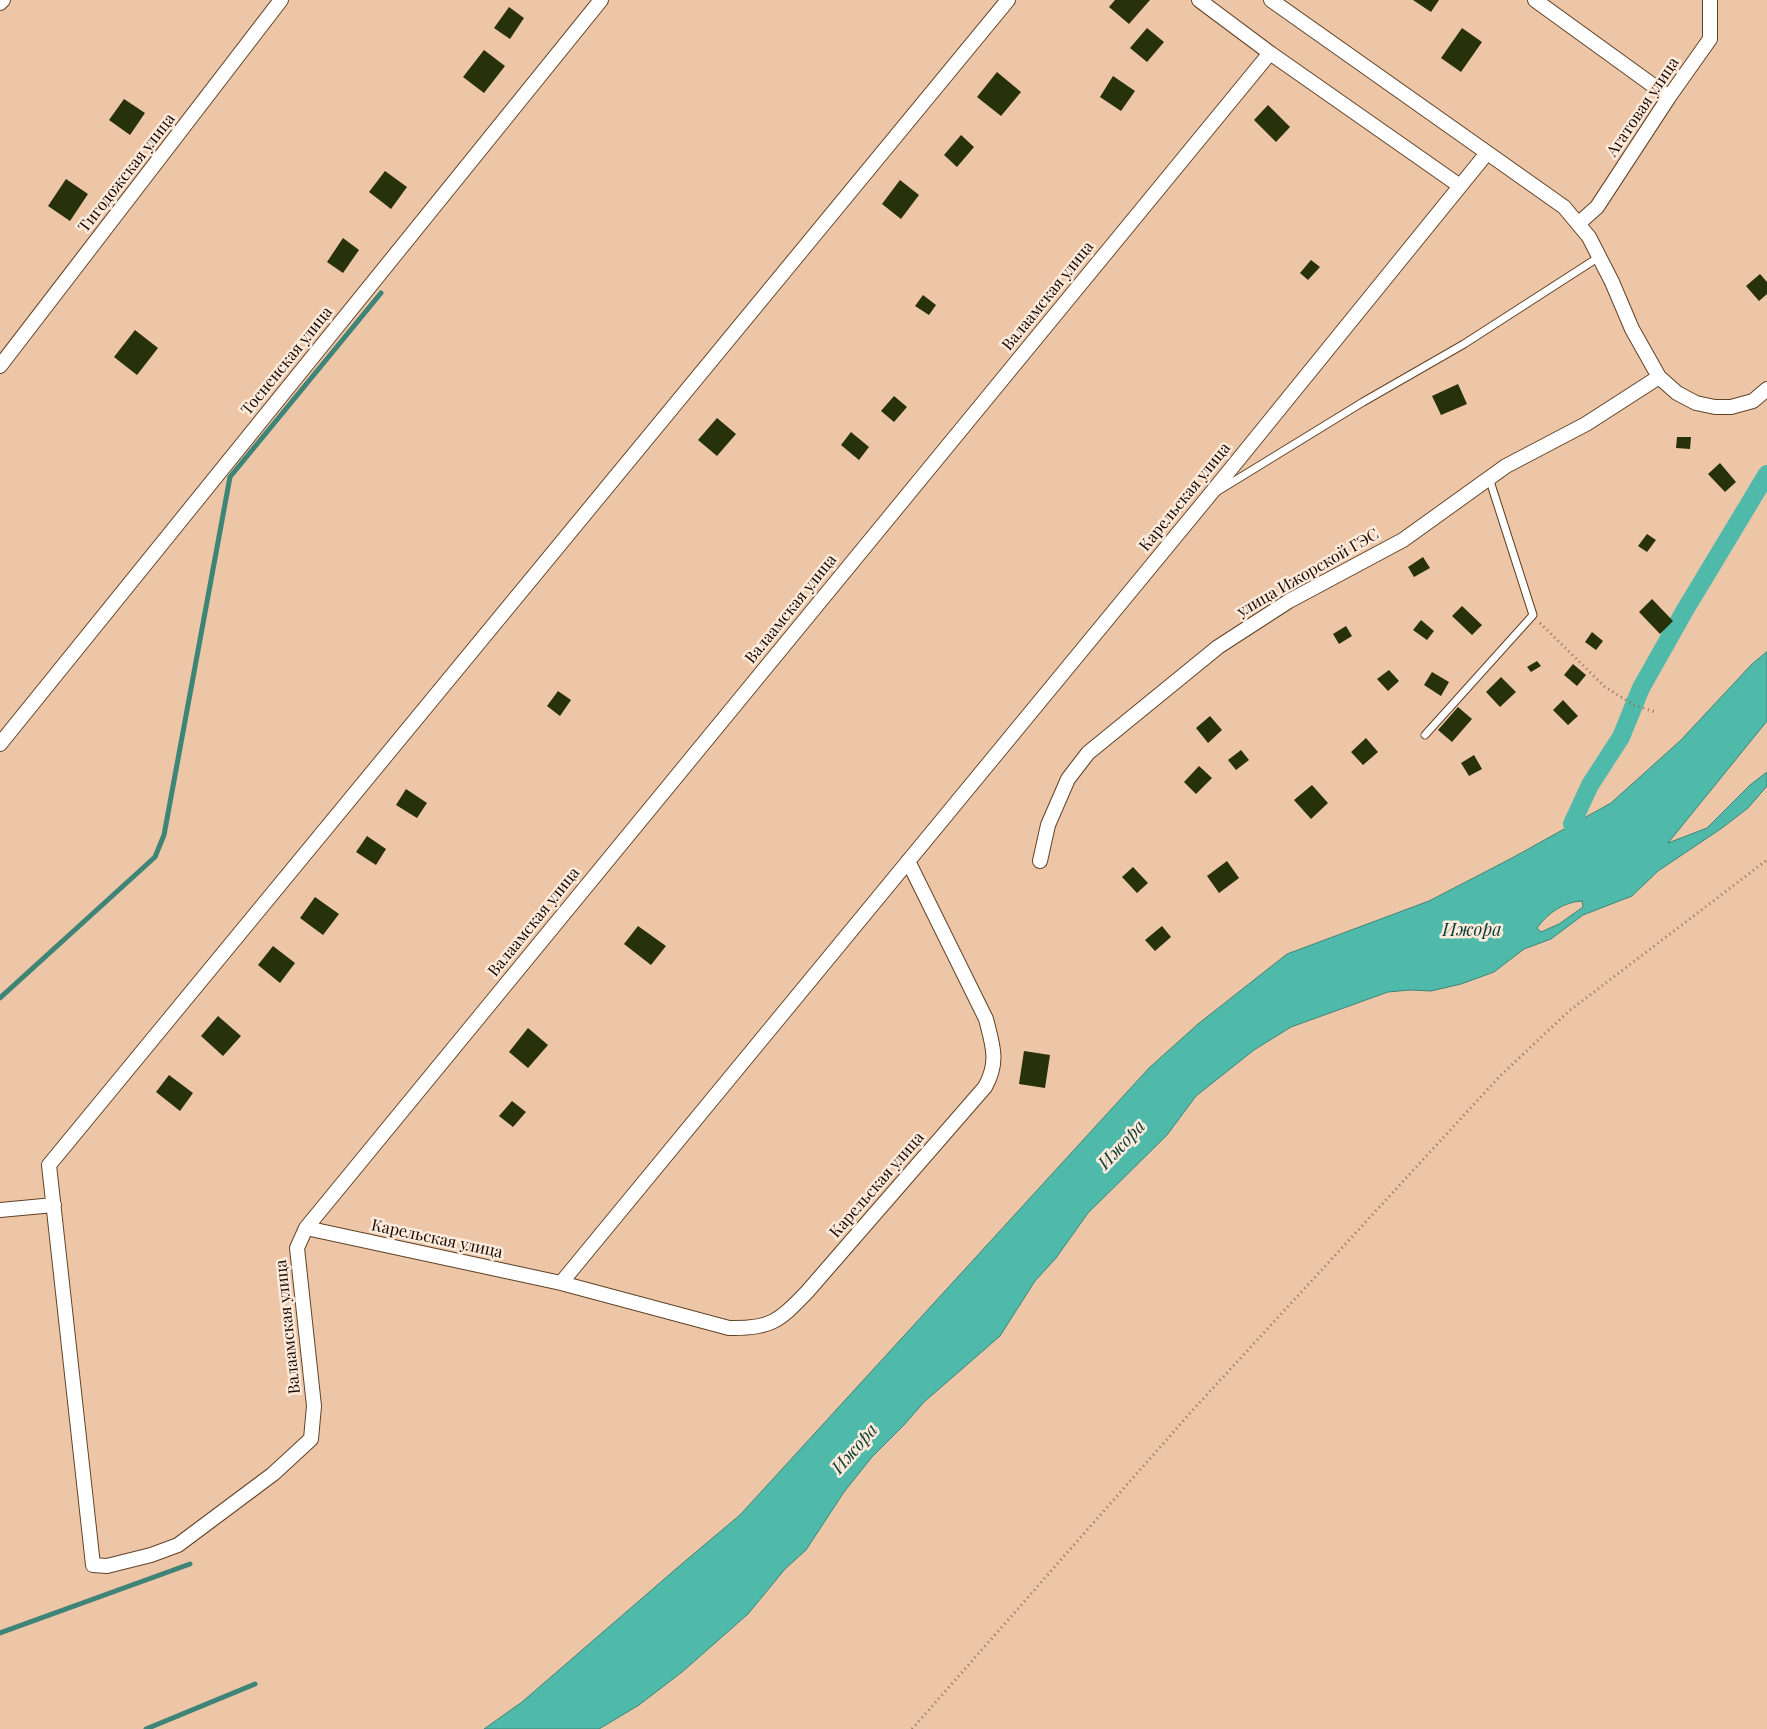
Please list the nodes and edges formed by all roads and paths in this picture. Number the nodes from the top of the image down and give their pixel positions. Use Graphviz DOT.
graph roads {
  1 [pos="2,0"];
  2 [pos="281,0"];
  3 [pos="601,0"];
  4 [pos="1008,0"];
  5 [pos="1199,0"];
  6 [pos="1271,0"];
  7 [pos="1535,0"];
  8 [pos="1710,0"];
  9 [pos="0,3"];
  10 [pos="1270,53"];
  11 [pos="1669,97"];
  12 [pos="1487,153"];
  13 [pos="1460,186"];
  14 [pos="1578,224"];
  15 [pos="1599,257"];
  16 [pos="0,366"];
  17 [pos="1659,376"];
  18 [pos="1767,389"];
  19 [pos="1489,478"];
  20 [pos="1208,497"];
  21 [pos="1533,615"];
  22 [pos="1655,712"];
  23 [pos="1425,735"];
  24 [pos="0,744"];
  25 [pos="1767,860"];
  26 [pos="908,861"];
  27 [pos="1040,861"];
  28 [pos="54,1205"];
  29 [pos="0,1210"];
  30 [pos="306,1228"];
  31 [pos="561,1283"];
  32 [pos="912,1729"];
  1 -- 9 [label="street"];
  2 -- 16 [label="street, Тигодожская улица"];
  3 -- 24 [label="street, Тосненская улица"];
  4 -- 28 [label="street"];
  5 -- 10 [label="street"];
  6 -- 12 [label="street"];
  7 -- 11 [label="street"];
  8 -- 11 [label="street, Агатовая улица"];
  10 -- 13 [label="street"];
  10 -- 30 [label="street, Валаамская улица"];
  11 -- 14 [label="street, Агатовая улица"];
  12 -- 13 [label="street, Карельская улица"];
  12 -- 14 [label="street"];
  13 -- 20 [label="street, Карельская улица"];
  14 -- 15 [label="street"];
  15 -- 17 [label="street"];
  15 -- 20 [label="lane"];
  17 -- 18 [label="street"];
  17 -- 19 [label="street, улица Ижорской ГЭС"];
  19 -- 21 [label="lane"];
  19 -- 27 [label="street, улица Ижорской ГЭС"];
  20 -- 26 [label="street, Карельская улица"];
  21 -- 22 [label="path"];
  21 -- 23 [label="lane"];
  25 -- 32 [label="path"];
  26 -- 31 [label="street, Карельская улица"];
  26 -- 31 [label="street, Карельская улица"];
  28 -- 29 [label="street"];
  28 -- 30 [label="street, Валаамская улица"];
  30 -- 31 [label="street, Карельская улица"];
}
